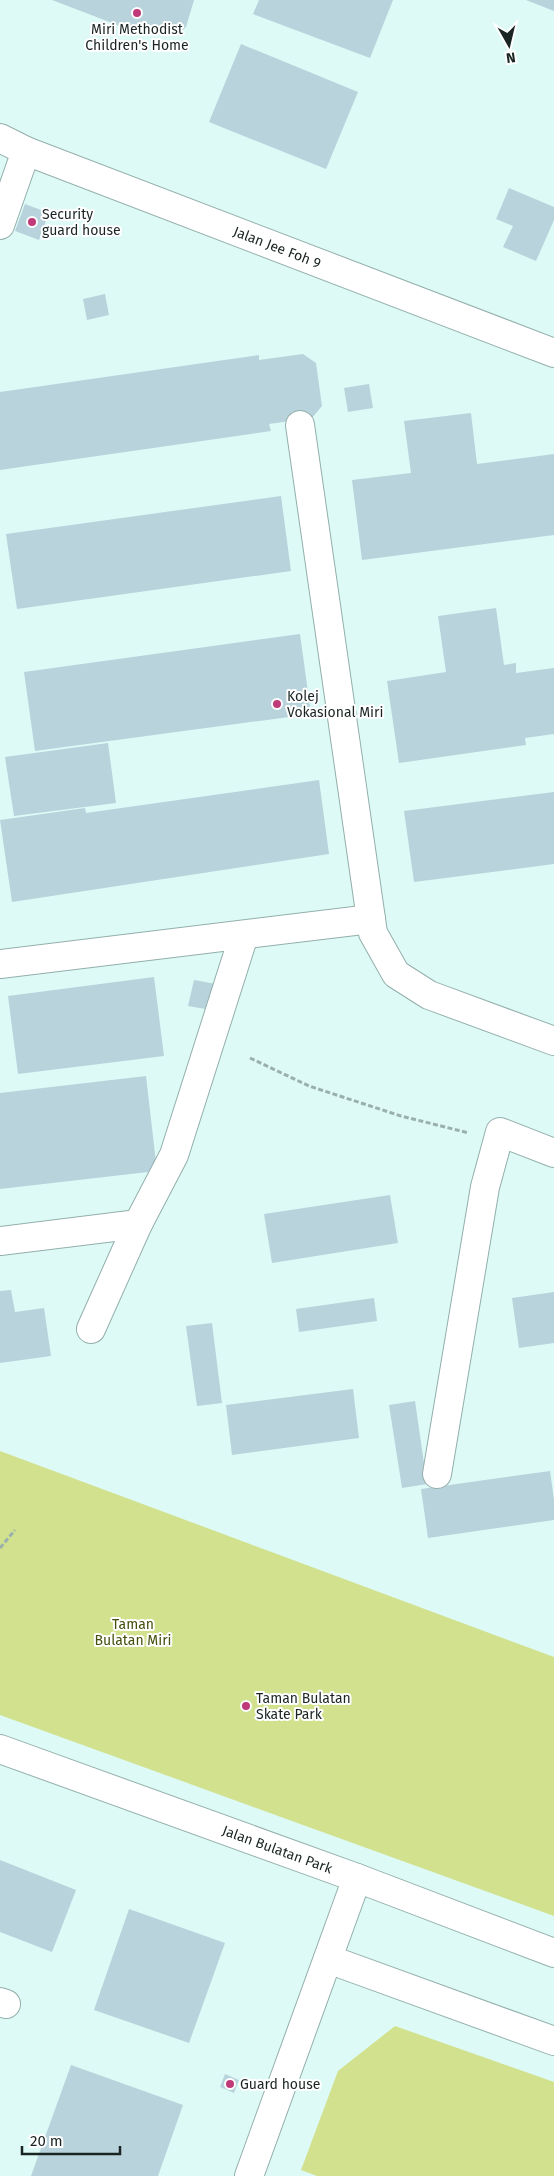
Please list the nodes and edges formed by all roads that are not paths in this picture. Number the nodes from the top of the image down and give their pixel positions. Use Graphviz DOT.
graph roads {
  1 [pos="0,138"];
  2 [pos="26,151"];
  3 [pos="0,225"];
  4 [pos="554,353"];
  5 [pos="300,424"];
  6 [pos="371,919"];
  7 [pos="244,935"];
  8 [pos="0,964"];
  9 [pos="554,1041"];
  10 [pos="554,1152"];
  11 [pos="138,1224"];
  12 [pos="0,1241"];
  13 [pos="91,1329"];
  14 [pos="437,1474"];
  15 [pos="0,1749"];
  16 [pos="357,1878"];
  17 [pos="554,1953"];
  18 [pos="328,1959"];
  19 [pos="554,2041"];
  20 [pos="249,2176"];
  1 -- 2 [label="street, Jalan Jee Foh 9"];
  2 -- 3 [label="street"];
  2 -- 4 [label="street, Jalan Jee Foh 9"];
  5 -- 6 [label="street"];
  6 -- 7 [label="street"];
  6 -- 9 [label="street"];
  7 -- 8 [label="street"];
  7 -- 11 [label="street"];
  10 -- 14 [label="street"];
  11 -- 12 [label="street"];
  11 -- 13 [label="street"];
  15 -- 16 [label="street, Jalan Bulatan Park"];
  16 -- 17 [label="street, Jalan Bulatan Park"];
  16 -- 18 [label="street"];
  18 -- 19 [label="street"];
  18 -- 20 [label="street"];
}
